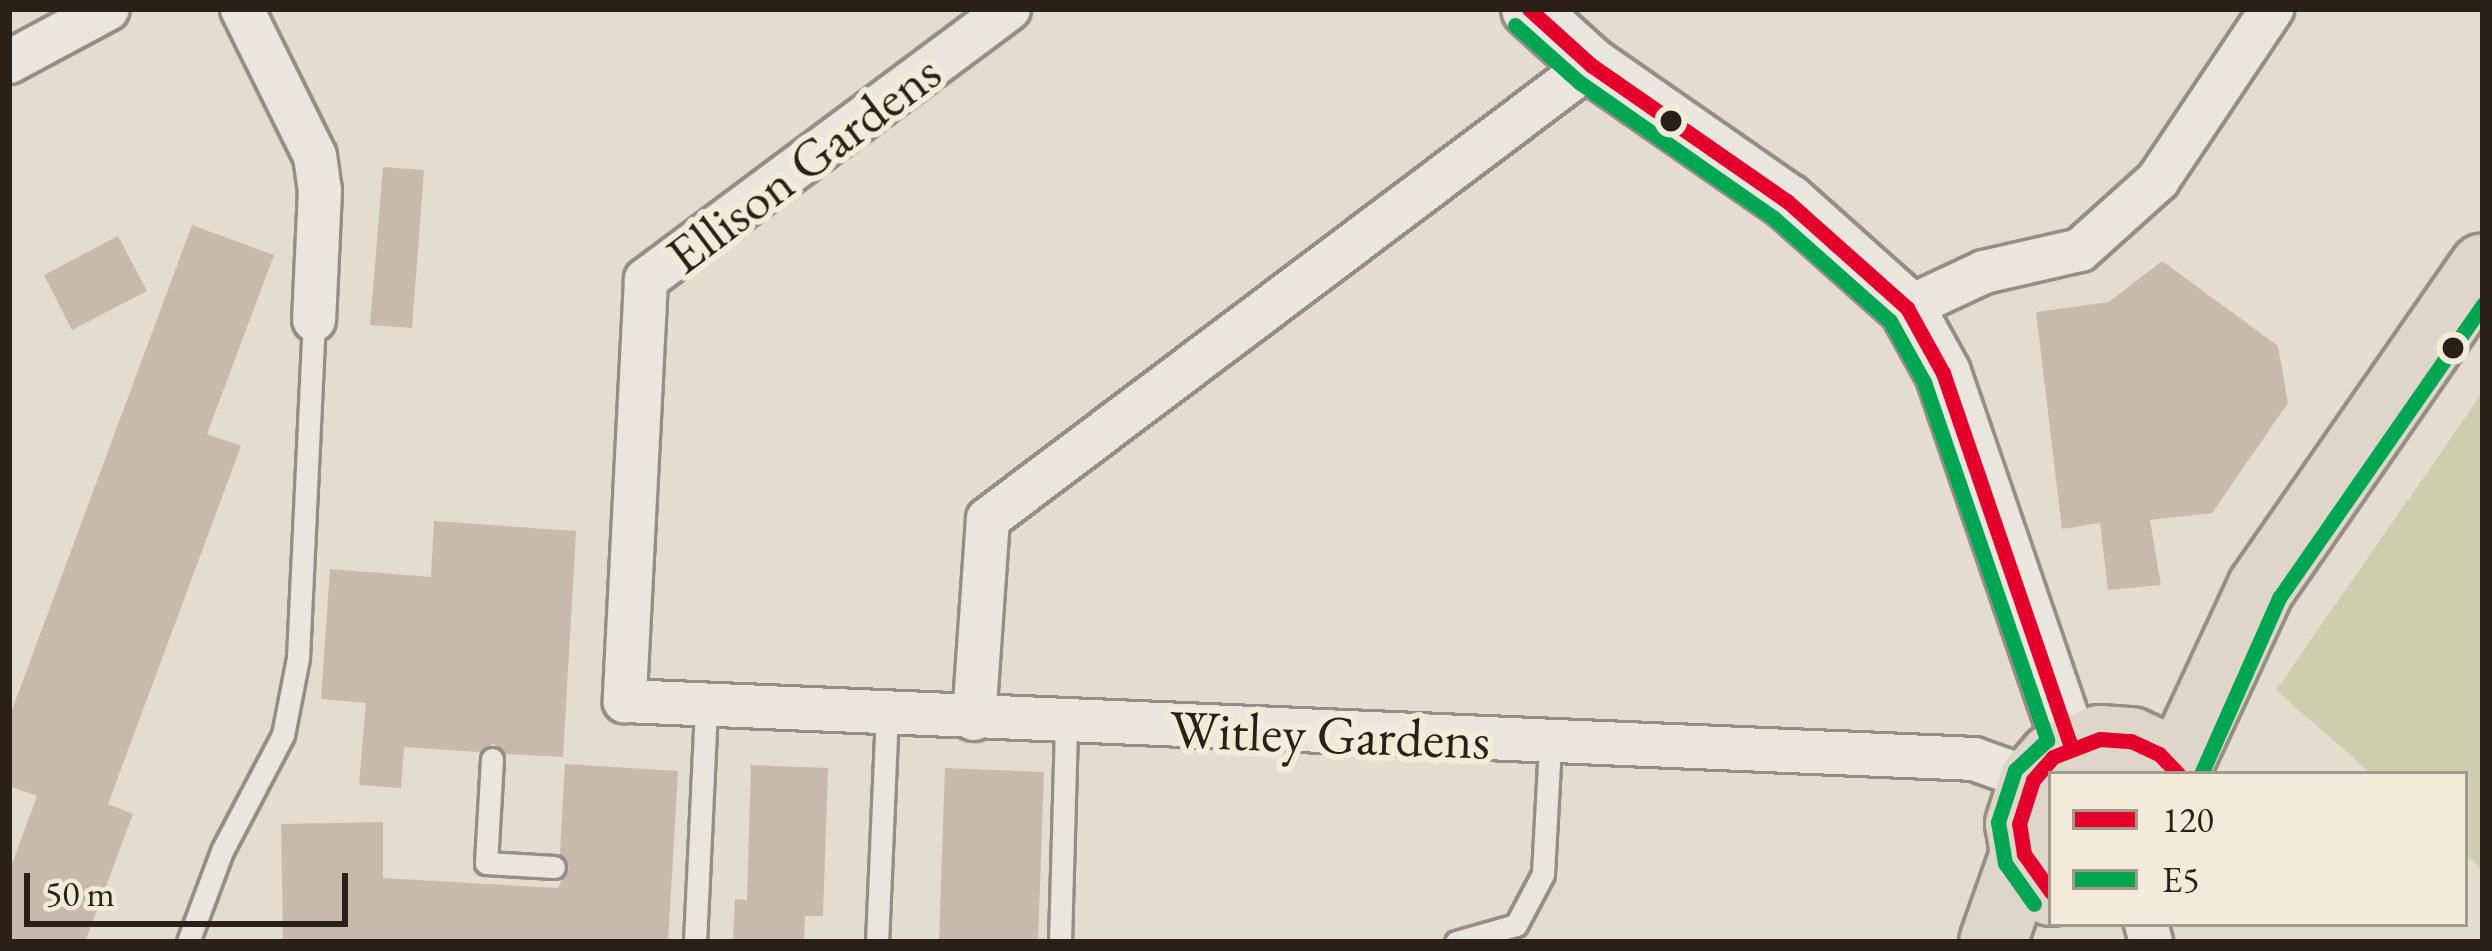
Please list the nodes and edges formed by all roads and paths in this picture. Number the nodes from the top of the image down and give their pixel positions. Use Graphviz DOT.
graph roads {
  1 [pos="242,9"];
  2 [pos="1009,9"];
  3 [pos="1529,9"];
  4 [pos="2272,9"];
  5 [pos="89,13"];
  6 [pos="9,62"];
  7 [pos="1591,65"];
  8 [pos="2483,267"];
  9 [pos="1907,308"];
  10 [pos="314,320"];
  11 [pos="625,701"];
  12 [pos="706,705"];
  13 [pos="886,715"];
  14 [pos="974,719"];
  15 [pos="1066,724"];
  16 [pos="1550,743"];
  17 [pos="492,759"];
  18 [pos="2052,763"];
  19 [pos="2176,771"];
  20 [pos="2177,771"];
  21 [pos="554,867"];
  22 [pos="2037,873"];
  23 [pos="188,942"];
  24 [pos="694,942"];
  25 [pos="877,942"];
  26 [pos="1060,942"];
  27 [pos="1456,942"];
  28 [pos="1993,942"];
  1 -- 10 [label="street"];
  2 -- 11 [label="street, Ellison Gardens"];
  3 -- 7 [label="street"];
  4 -- 9 [label="street"];
  5 -- 6 [label="street"];
  7 -- 9 [label="street"];
  7 -- 14 [label="street"];
  8 -- 20 [label="main road"];
  9 -- 18 [label="street"];
  10 -- 23 [label="lane"];
  11 -- 12 [label="street, Witley Gardens"];
  12 -- 13 [label="street, Witley Gardens"];
  12 -- 24 [label="lane"];
  13 -- 14 [label="street, Witley Gardens"];
  13 -- 25 [label="lane"];
  14 -- 15 [label="street, Witley Gardens"];
  15 -- 16 [label="street, Witley Gardens"];
  15 -- 26 [label="lane"];
  16 -- 18 [label="street, Witley Gardens"];
  16 -- 27 [label="lane"];
  17 -- 21 [label="lane"];
  18 -- 19 [label="main road"];
  18 -- 22 [label="main road"];
  22 -- 28 [label="main road"];
}
